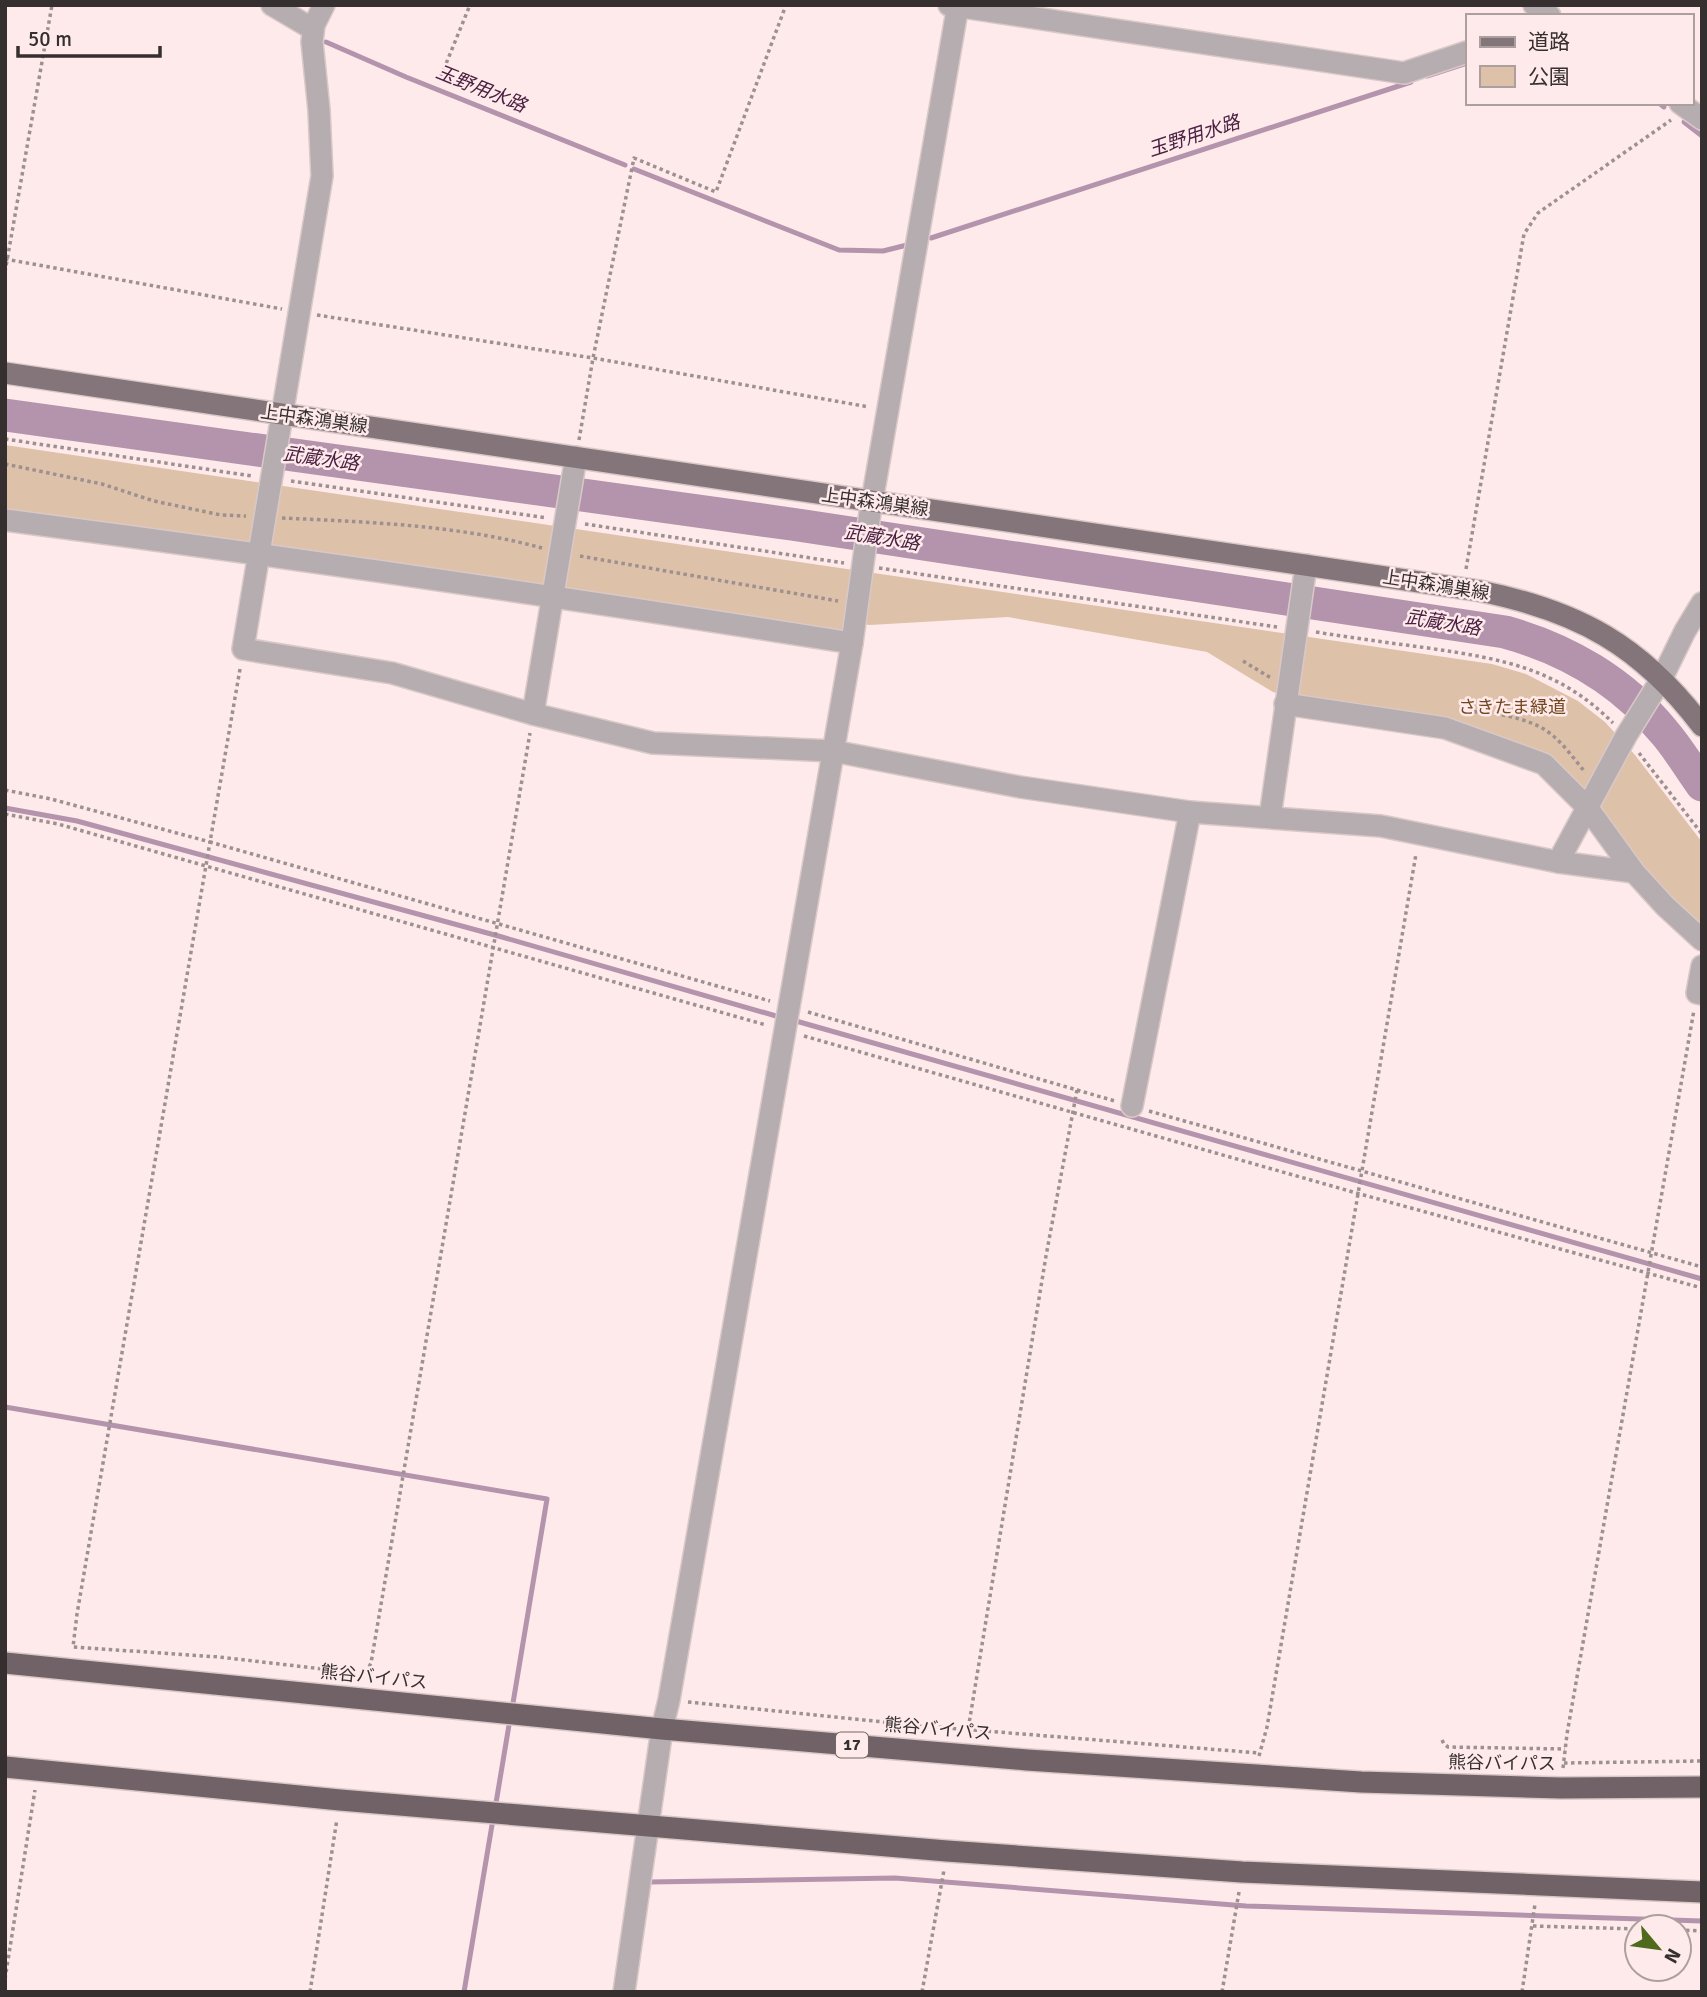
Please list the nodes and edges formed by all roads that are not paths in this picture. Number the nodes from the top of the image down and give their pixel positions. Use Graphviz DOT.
graph roads {
  1 [pos="272,5"];
  2 [pos="324,5"];
  3 [pos="955,6"];
  4 [pos="314,25"];
  5 [pos="1466,52"];
  6 [pos="1682,105"];
  7 [pos="1702,119"];
  8 [pos="5,373"];
  9 [pos="280,423"];
  10 [pos="574,466"];
  11 [pos="871,510"];
  12 [pos="5,520"];
  13 [pos="259,553"];
  14 [pos="1305,574"];
  15 [pos="553,596"];
  16 [pos="1702,603"];
  17 [pos="852,643"];
  18 [pos="1657,687"];
  19 [pos="1286,704"];
  20 [pos="533,713"];
  21 [pos="1702,726"];
  22 [pos="833,751"];
  23 [pos="1587,807"];
  24 [pos="1190,812"];
  25 [pos="1270,817"];
  26 [pos="1558,862"];
  27 [pos="1634,872"];
  28 [pos="1702,940"];
  29 [pos="1702,966"];
  30 [pos="1699,993"];
  31 [pos="1132,1106"];
  32 [pos="5,1662"];
  33 [pos="662,1729"];
  34 [pos="5,1767"];
  35 [pos="1702,1787"];
  36 [pos="647,1827"];
  37 [pos="1702,1892"];
  38 [pos="624,1992"];
  1 -- 4 [label="street"];
  2 -- 4 [label="street"];
  3 -- 5 [label="street"];
  3 -- 11 [label="street"];
  4 -- 9 [label="street"];
  6 -- 7 [label="street"];
  8 -- 9 [label="main road, 上中森鴻巣線"];
  9 -- 10 [label="main road, 上中森鴻巣線"];
  9 -- 13 [label="street"];
  10 -- 11 [label="main road, 上中森鴻巣線"];
  10 -- 15 [label="street"];
  11 -- 14 [label="main road, 上中森鴻巣線"];
  11 -- 17 [label="street"];
  12 -- 13 [label="street"];
  13 -- 15 [label="street"];
  13 -- 20 [label="street"];
  14 -- 18 [label="main road, 上中森鴻巣線"];
  14 -- 19 [label="street"];
  15 -- 17 [label="street"];
  15 -- 20 [label="street"];
  16 -- 18 [label="street"];
  17 -- 22 [label="street"];
  18 -- 21 [label="main road, 上中森鴻巣線"];
  18 -- 23 [label="street"];
  19 -- 23 [label="street"];
  19 -- 25 [label="street"];
  20 -- 22 [label="street"];
  22 -- 24 [label="street"];
  22 -- 33 [label="street"];
  23 -- 26 [label="street"];
  23 -- 27 [label="street"];
  24 -- 25 [label="street"];
  24 -- 31 [label="street"];
  25 -- 26 [label="street"];
  26 -- 27 [label="street"];
  27 -- 28 [label="street"];
  29 -- 30 [label="street"];
  32 -- 33 [label="highway, 熊谷バイパス / 17"];
  33 -- 35 [label="highway, 熊谷バイパス / 17"];
  33 -- 36 [label="street"];
  34 -- 36 [label="highway"];
  36 -- 37 [label="highway"];
  36 -- 38 [label="street"];
}
